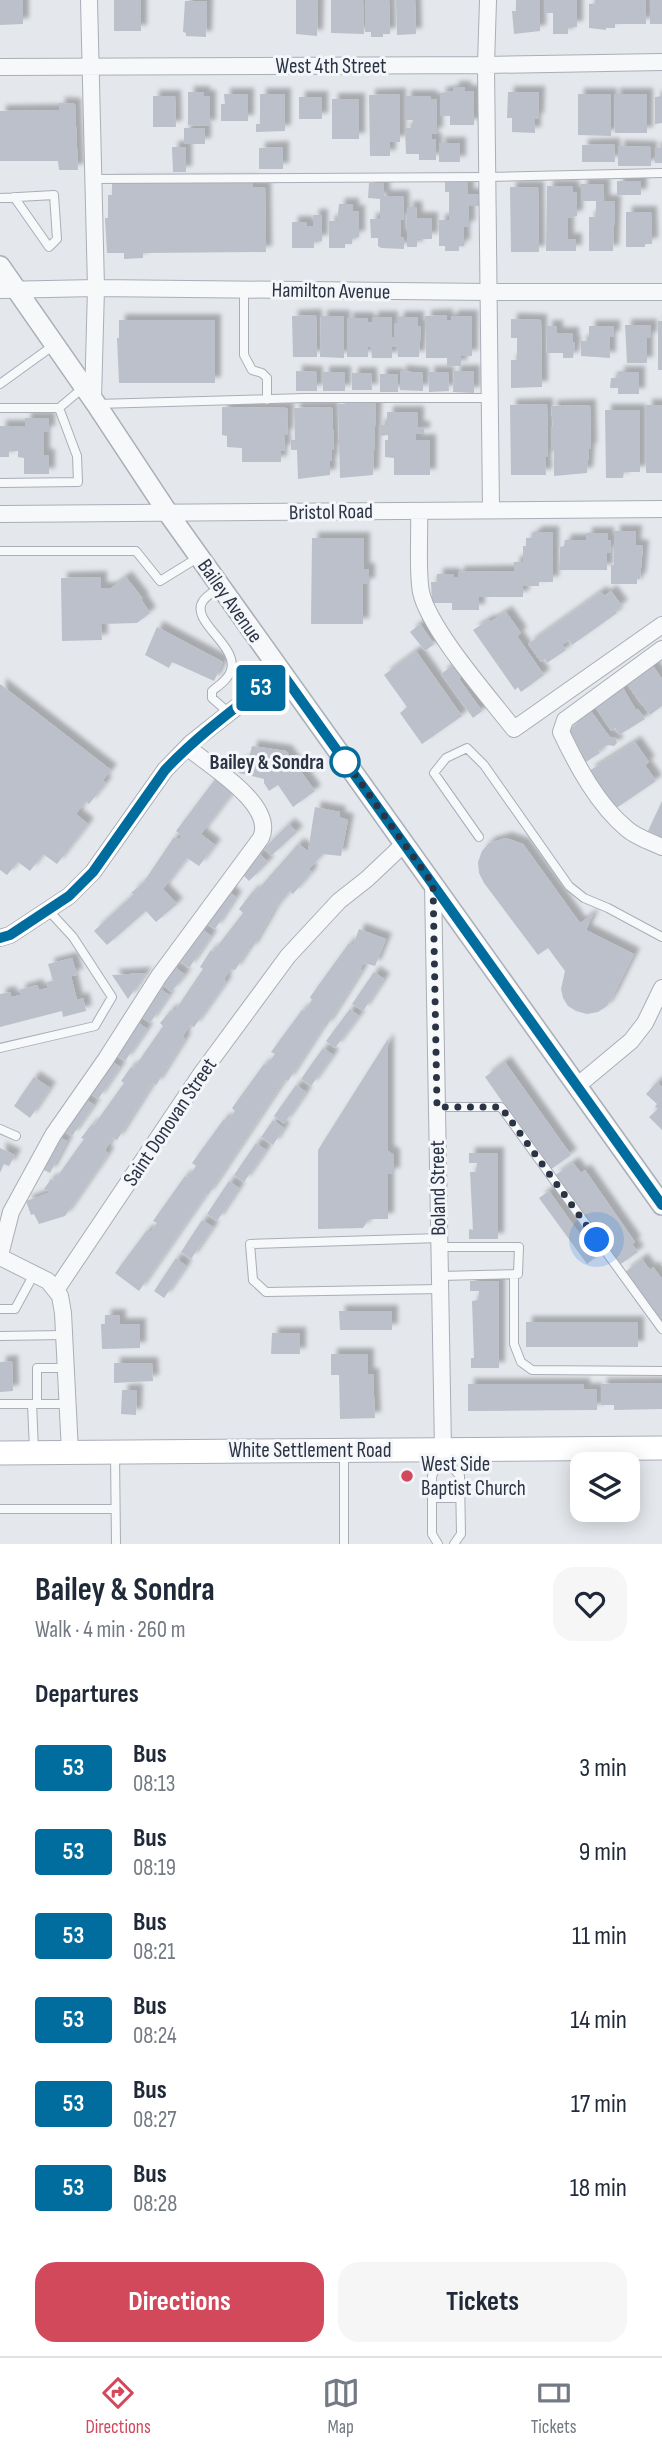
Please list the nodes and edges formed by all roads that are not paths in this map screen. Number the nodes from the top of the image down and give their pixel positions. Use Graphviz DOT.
graph roads {
  1 [pos="89,0"];
  2 [pos="488,0"];
  3 [pos="662,62"];
  4 [pos="486,65"];
  5 [pos="0,67"];
  6 [pos="90,67"];
  7 [pos="662,173"];
  8 [pos="487,177"];
  9 [pos="93,179"];
  10 [pos="14,197"];
  11 [pos="0,198"];
  12 [pos="0,266"];
  13 [pos="96,288"];
  14 [pos="8,289"];
  15 [pos="244,290"];
  16 [pos="488,292"];
  17 [pos="662,292"];
  18 [pos="54,345"];
  19 [pos="0,384"];
  20 [pos="91,397"];
  21 [pos="490,398"];
  22 [pos="267,400"];
  23 [pos="0,408"];
  24 [pos="59,408"];
  25 [pos="0,483"];
  26 [pos="662,509"];
  27 [pos="491,510"];
  28 [pos="419,511"];
  29 [pos="168,513"];
  30 [pos="0,514"];
  31 [pos="0,551"];
  32 [pos="199,557"];
  33 [pos="220,587"];
  34 [pos="662,625"];
  35 [pos="662,649"];
  36 [pos="281,672"];
  37 [pos="229,713"];
  38 [pos="187,747"];
  39 [pos="479,837"];
  40 [pos="404,844"];
  41 [pos="662,847"];
  42 [pos="433,884"];
  43 [pos="49,911"];
  44 [pos="662,937"];
  45 [pos="0,938"];
  46 [pos="662,988"];
  47 [pos="0,1048"];
  48 [pos="577,1086"];
  49 [pos="437,1107"];
  50 [pos="0,1129"];
  51 [pos="16,1136"];
  52 [pos="662,1205"];
  53 [pos="439,1243"];
  54 [pos="0,1256"];
  55 [pos="34,1274"];
  56 [pos="514,1274"];
  57 [pos="440,1282"];
  58 [pos="56,1290"];
  59 [pos="0,1309"];
  60 [pos="662,1329"];
  61 [pos="64,1335"];
  62 [pos="0,1336"];
  63 [pos="66,1368"];
  64 [pos="662,1371"];
  65 [pos="0,1404"];
  66 [pos="35,1404"];
  67 [pos="67,1404"];
  68 [pos="662,1448"];
  69 [pos="344,1450"];
  70 [pos="34,1452"];
  71 [pos="70,1452"];
  72 [pos="115,1452"];
  73 [pos="0,1453"];
  74 [pos="443,1453"];
  75 [pos="460,1497"];
  76 [pos="432,1498"];
  77 [pos="0,1509"];
  78 [pos="115,1509"];
  79 [pos="116,1544"];
  80 [pos="344,1544"];
  81 [pos="438,1544"];
  82 [pos="454,1544"];
  1 -- 6 [label="street"];
  2 -- 4 [label="street"];
  3 -- 4 [label="street, West 4th Street"];
  4 -- 6 [label="street, West 4th Street"];
  4 -- 8 [label="street"];
  5 -- 6 [label="street, West 4th Street"];
  6 -- 9 [label="street"];
  7 -- 8 [label="lane"];
  8 -- 9 [label="lane"];
  8 -- 16 [label="street"];
  9 -- 13 [label="street"];
  10 -- 10 [label="lane"];
  10 -- 11 [label="lane"];
  12 -- 14 [label="street, Bailey Avenue"];
  13 -- 14 [label="street, Hamilton Avenue"];
  13 -- 15 [label="street, Hamilton Avenue"];
  13 -- 20 [label="street"];
  14 -- 18 [label="street, Bailey Avenue"];
  15 -- 16 [label="street, Hamilton Avenue"];
  15 -- 22 [label="lane"];
  16 -- 17 [label="street, Hamilton Avenue"];
  16 -- 21 [label="street"];
  18 -- 19 [label="lane"];
  18 -- 20 [label="street, Bailey Avenue"];
  20 -- 22 [label="lane"];
  20 -- 24 [label="lane"];
  20 -- 29 [label="street, Bailey Avenue"];
  21 -- 22 [label="lane"];
  21 -- 27 [label="street"];
  23 -- 24 [label="lane"];
  24 -- 25 [label="lane"];
  26 -- 27 [label="street, Bristol Road"];
  27 -- 28 [label="street, Bristol Road"];
  28 -- 29 [label="street, Bristol Road"];
  28 -- 34 [label="street"];
  29 -- 30 [label="street, Bristol Road"];
  29 -- 32 [label="street, Bailey Avenue"];
  31 -- 32 [label="lane"];
  32 -- 33 [label="street, Bailey Avenue"];
  33 -- 36 [label="street, Bailey Avenue"];
  33 -- 37 [label="lane"];
  35 -- 41 [label="street"];
  36 -- 37 [label="street"];
  36 -- 40 [label="street, Bailey Avenue"];
  37 -- 38 [label="street"];
  38 -- 43 [label="street"];
  38 -- 54 [label="street"];
  39 -- 44 [label="lane"];
  40 -- 42 [label="street, Bailey Avenue"];
  40 -- 58 [label="street, Saint Donovan Street"];
  42 -- 48 [label="street, Bailey Avenue"];
  42 -- 49 [label="street, Boland Street"];
  43 -- 45 [label="street"];
  43 -- 47 [label="lane"];
  46 -- 48 [label="street"];
  48 -- 52 [label="street, Bailey Avenue"];
  49 -- 53 [label="street, Boland Street"];
  49 -- 60 [label="lane"];
  50 -- 51 [label="lane"];
  53 -- 56 [label="lane"];
  53 -- 57 [label="street, Boland Street"];
  53 -- 57 [label="lane"];
  54 -- 55 [label="street"];
  55 -- 58 [label="street"];
  55 -- 59 [label="lane"];
  56 -- 57 [label="lane"];
  56 -- 64 [label="lane"];
  57 -- 74 [label="street, Boland Street"];
  58 -- 61 [label="street"];
  61 -- 62 [label="lane"];
  61 -- 63 [label="street"];
  63 -- 66 [label="lane"];
  63 -- 67 [label="street"];
  65 -- 66 [label="lane"];
  66 -- 67 [label="lane"];
  66 -- 70 [label="lane"];
  67 -- 71 [label="street"];
  68 -- 74 [label="main road, White Settlement Road"];
  69 -- 72 [label="main road, White Settlement Road"];
  69 -- 74 [label="main road, White Settlement Road"];
  69 -- 80 [label="lane"];
  70 -- 71 [label="main road, White Settlement Road"];
  70 -- 73 [label="main road, White Settlement Road"];
  71 -- 72 [label="main road, White Settlement Road"];
  72 -- 78 [label="lane"];
  74 -- 75 [label="lane"];
  74 -- 76 [label="lane"];
  75 -- 76 [label="lane"];
  75 -- 82 [label="lane"];
  76 -- 81 [label="lane"];
  77 -- 78 [label="lane"];
  78 -- 79 [label="lane"];
}
